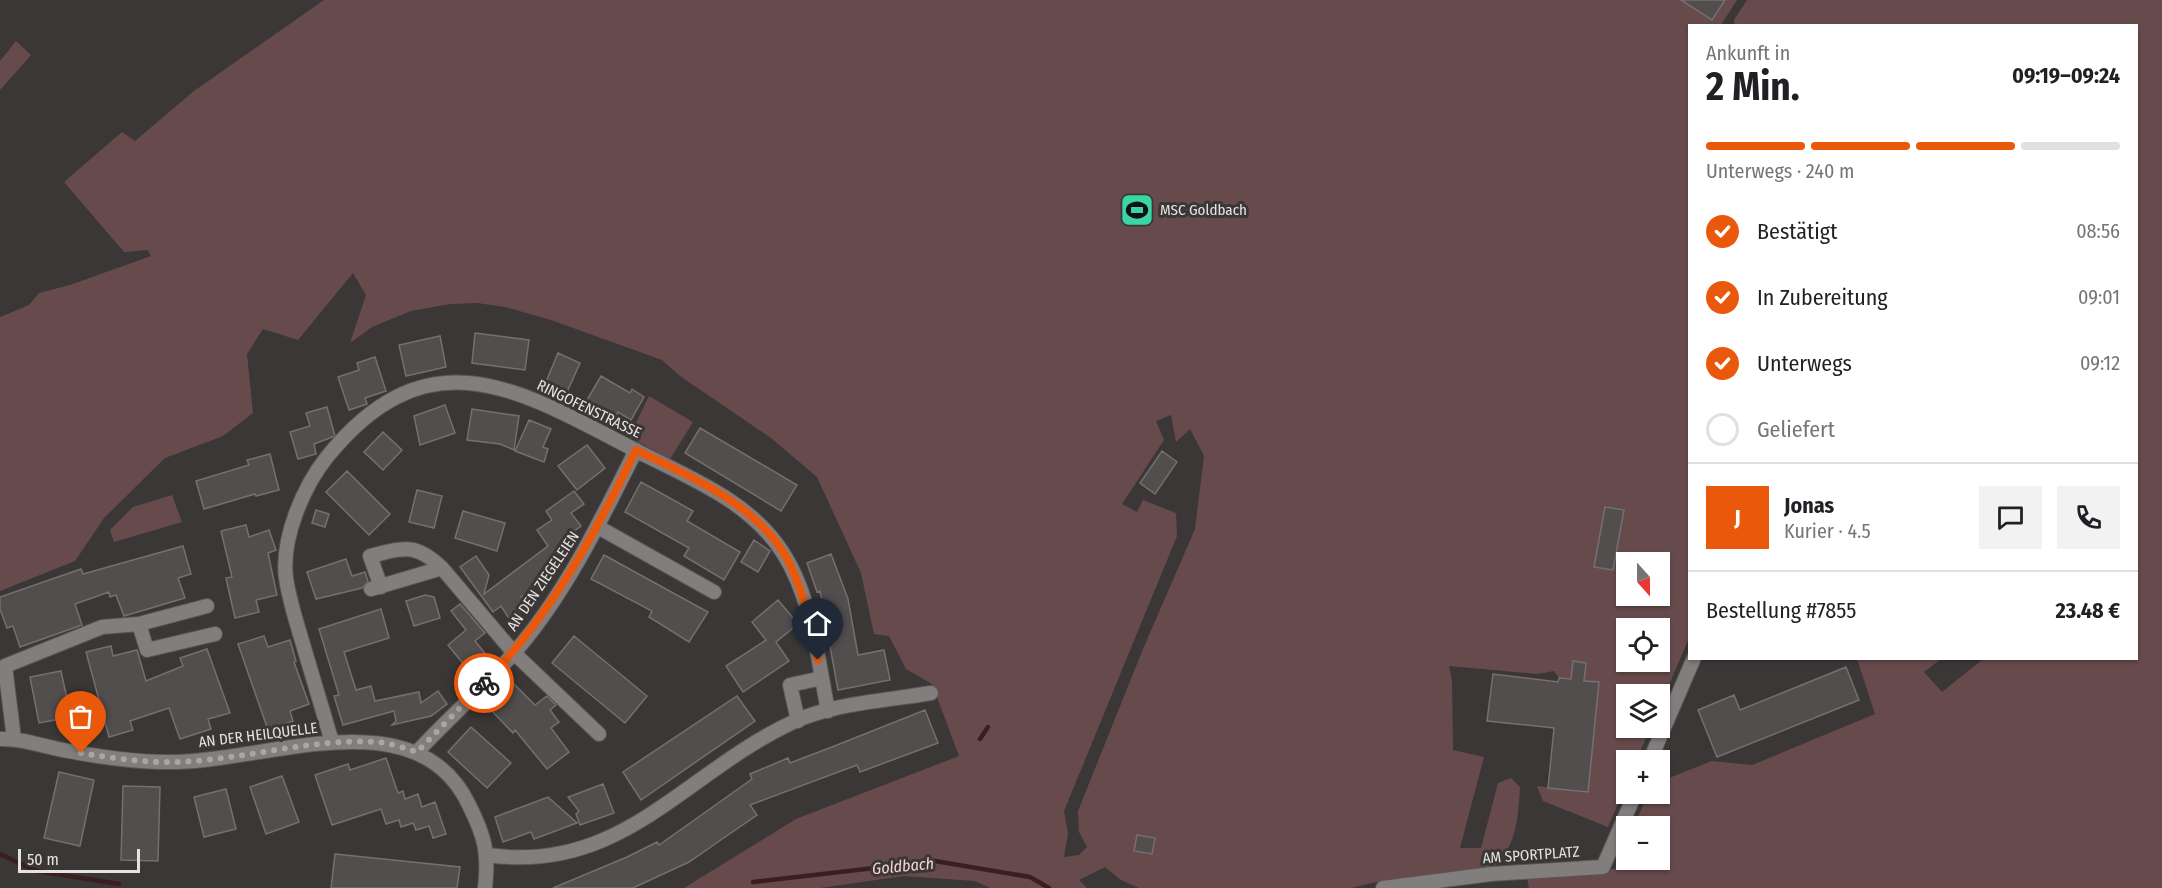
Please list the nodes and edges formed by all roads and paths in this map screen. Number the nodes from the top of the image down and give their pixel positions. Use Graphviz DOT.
graph roads {
  1 [pos="636,450"];
  2 [pos="598,527"];
  3 [pos="442,568"];
  4 [pos="714,592"];
  5 [pos="207,606"];
  6 [pos="139,624"];
  7 [pos="215,634"];
  8 [pos="514,653"];
  9 [pos="1693,660"];
  10 [pos="822,678"];
  11 [pos="931,693"];
  12 [pos="828,711"];
  13 [pos="798,721"];
  14 [pos="599,734"];
  15 [pos="7,739"];
  16 [pos="332,742"];
  17 [pos="1654,750"];
  18 [pos="417,752"];
  19 [pos="1631,804"];
  20 [pos="488,855"];
  21 [pos="485,888"];
  22 [pos="1383,888"];
  1 -- 2 [label="street, AN DEN ZIEGELEIEN"];
  1 -- 10 [label="street, RINGOFENSTRASSE"];
  1 -- 16 [label="street, RINGOFENSTRASSE"];
  2 -- 4 [label="street, AN DEN ZIEGELEIEN"];
  2 -- 8 [label="street, AN DEN ZIEGELEIEN"];
  3 -- 3 [label="street, AN DEN ZIEGELEIEN"];
  3 -- 8 [label="street, AN DEN ZIEGELEIEN"];
  5 -- 6 [label="street, AN DER HEILQUELLE"];
  6 -- 7 [label="street"];
  6 -- 15 [label="street, AN DER HEILQUELLE"];
  8 -- 14 [label="street, AN DEN ZIEGELEIEN"];
  8 -- 18 [label="street, AN DEN ZIEGELEIEN"];
  9 -- 17 [label="street"];
  10 -- 12 [label="street, RINGOFENSTRASSE"];
  10 -- 13 [label="street"];
  11 -- 12 [label="street"];
  12 -- 13 [label="street"];
  13 -- 20 [label="street"];
  15 -- 16 [label="street, AN DER HEILQUELLE"];
  16 -- 18 [label="street, AN DER HEILQUELLE"];
  18 -- 20 [label="street, AN DER HEILQUELLE"];
  19 -- 22 [label="street, AM SPORTPLATZ"];
  20 -- 21 [label="street, AN DER HEILQUELLE"];
}
